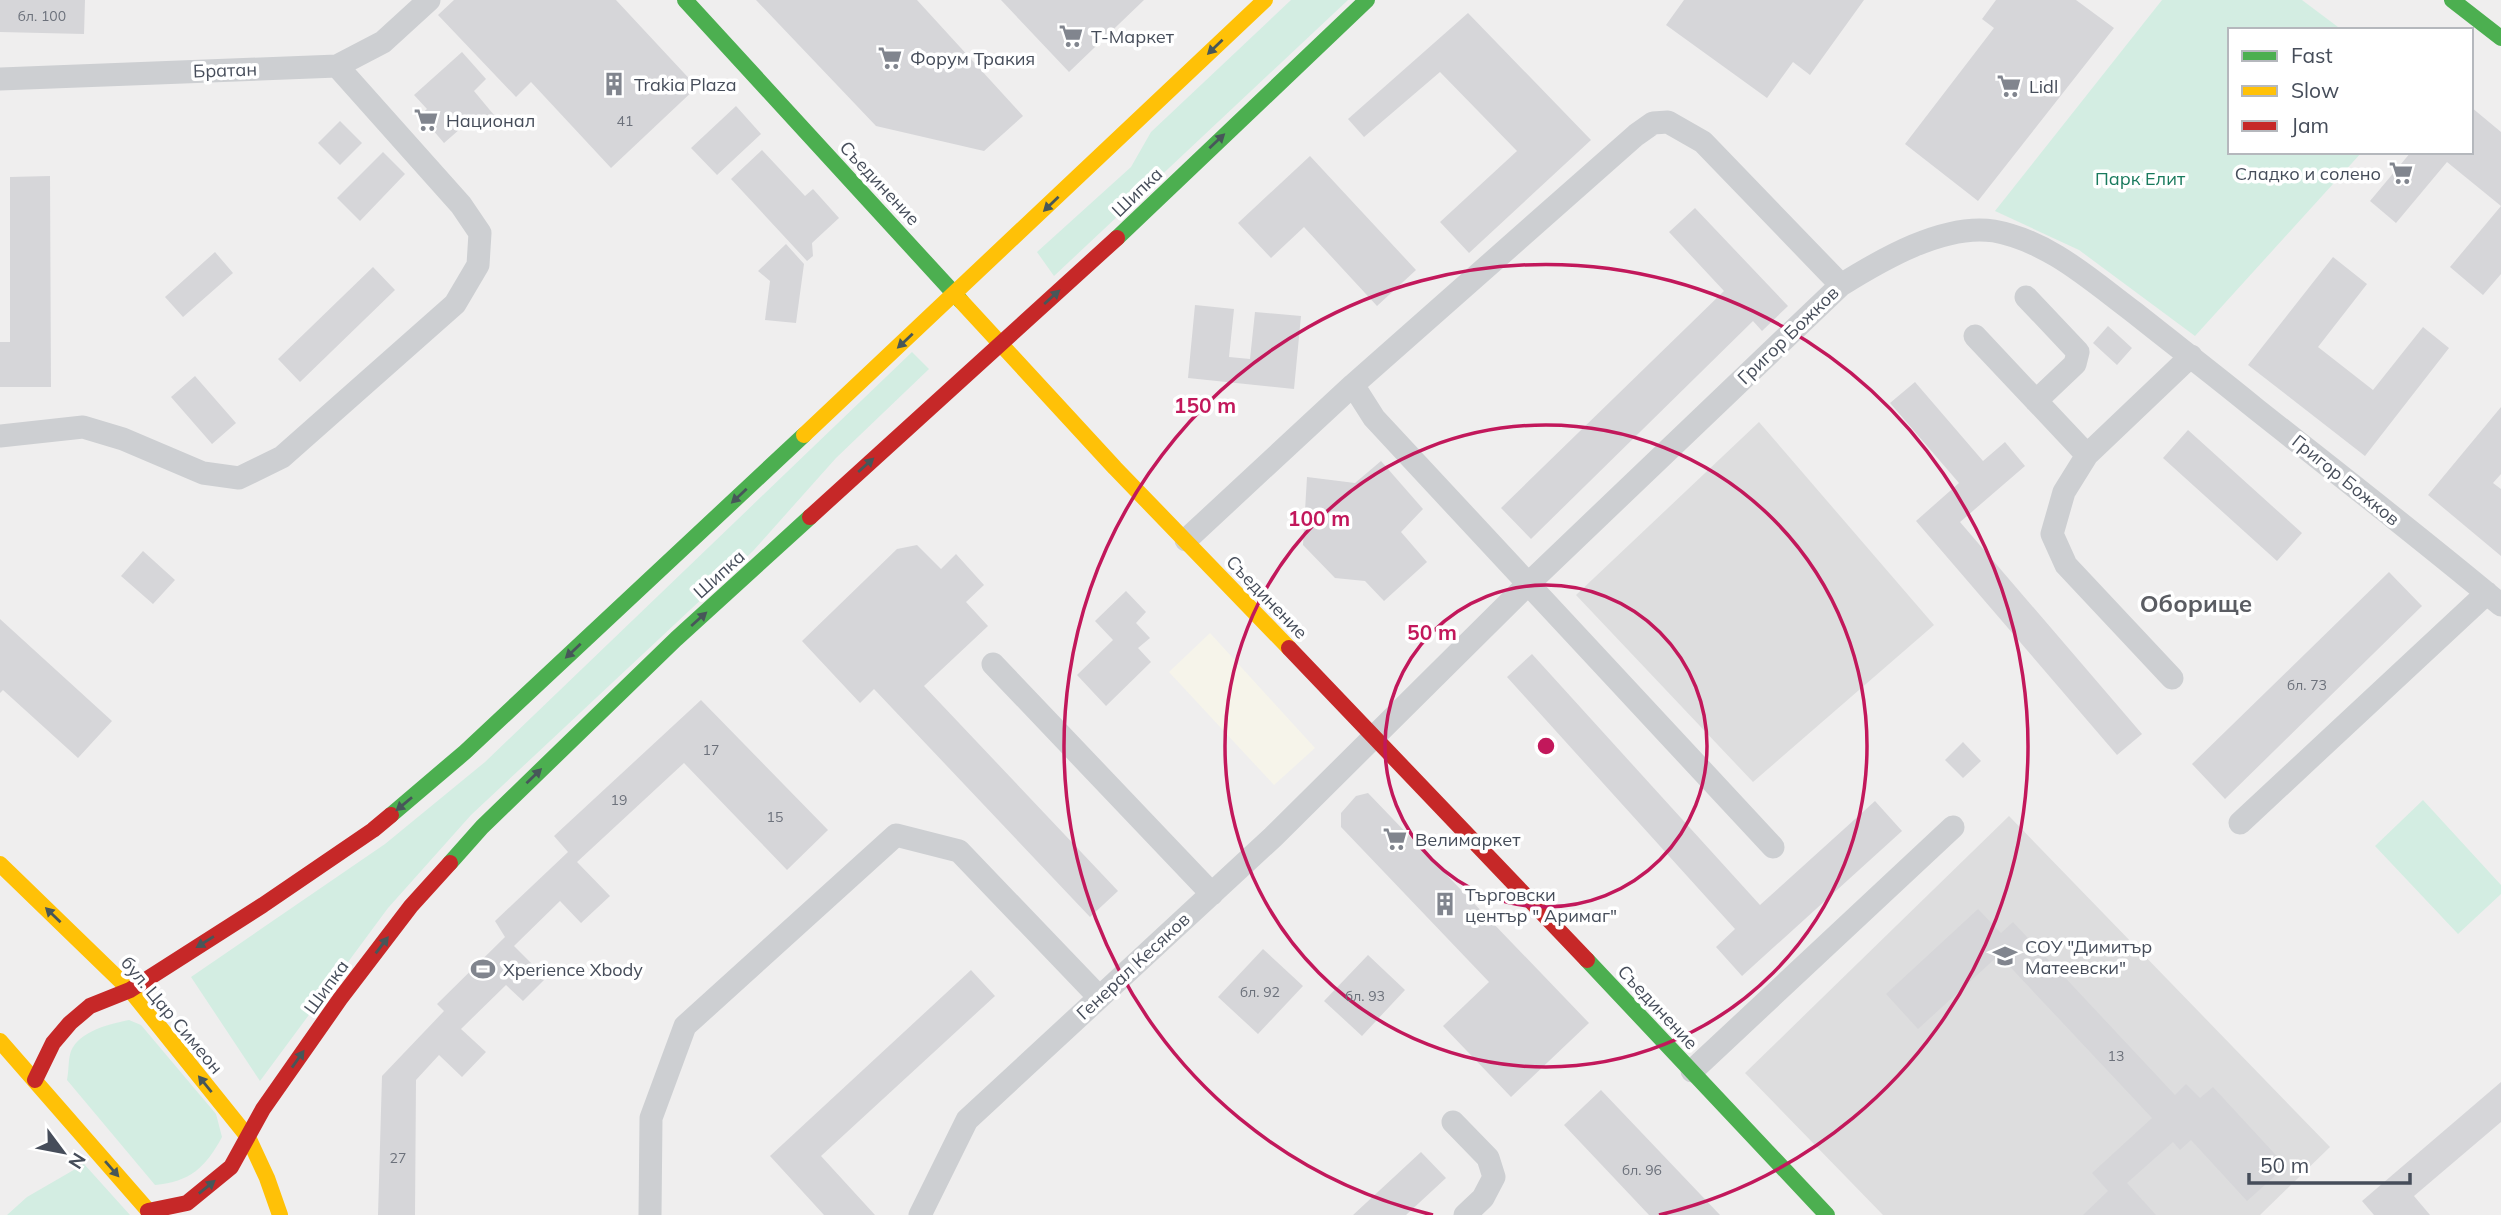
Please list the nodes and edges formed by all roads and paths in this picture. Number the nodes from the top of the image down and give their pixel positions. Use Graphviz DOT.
graph roads {
  1 [pos="429,0"];
  2 [pos="685,0"];
  3 [pos="1265,0"];
  4 [pos="1367,0"];
  5 [pos="2452,0"];
  6 [pos="2501,38"];
  7 [pos="337,66"];
  8 [pos="0,79"];
  9 [pos="1841,285"];
  10 [pos="955,295"];
  11 [pos="2025,297"];
  12 [pos="1975,337"];
  13 [pos="1001,342"];
  14 [pos="2191,356"];
  15 [pos="1353,385"];
  16 [pos="2036,401"];
  17 [pos="0,436"];
  18 [pos="2087,455"];
  19 [pos="1185,540"];
  20 [pos="1528,584"];
  21 [pos="2494,599"];
  22 [pos="993,664"];
  23 [pos="2172,678"];
  24 [pos="1374,737"];
  25 [pos="2240,823"];
  26 [pos="1953,827"];
  27 [pos="1773,847"];
  28 [pos="0,864"];
  29 [pos="1212,894"];
  30 [pos="130,990"];
  31 [pos="1099,997"];
  32 [pos="0,1041"];
  33 [pos="1692,1071"];
  34 [pos="35,1080"];
  35 [pos="1453,1122"];
  36 [pos="248,1137"];
  37 [pos="150,1213"];
  38 [pos="280,1215"];
  39 [pos="650,1215"];
  40 [pos="920,1215"];
  41 [pos="1465,1215"];
  42 [pos="1827,1215"];
  1 -- 7 [label="street, Братан"];
  2 -- 10 [label="main road, Съединение"];
  3 -- 10 [label="main road, one-way"];
  13 -- 4 [label="main road, Шипка, one-way"];
  5 -- 6 [label="main road"];
  7 -- 8 [label="street, Братан"];
  7 -- 17 [label="street"];
  9 -- 14 [label="street, Григор Божков"];
  9 -- 15 [label="street"];
  9 -- 20 [label="street, Григор Божков"];
  10 -- 13 [label="main road, Съединение"];
  10 -- 30 [label="main road, one-way"];
  11 -- 16 [label="street"];
  12 -- 16 [label="street"];
  13 -- 19 [label="main road, Съединение"];
  36 -- 13 [label="main road, Шипка, one-way"];
  14 -- 18 [label="street"];
  14 -- 21 [label="street, Григор Божков"];
  15 -- 19 [label="street"];
  15 -- 20 [label="street"];
  16 -- 18 [label="street"];
  18 -- 23 [label="street"];
  19 -- 24 [label="main road, Съединение"];
  20 -- 24 [label="street, Григор Божков"];
  20 -- 27 [label="street"];
  21 -- 25 [label="street"];
  22 -- 29 [label="street"];
  24 -- 29 [label="street, Генерал Кесяков"];
  24 -- 33 [label="main road, Съединение"];
  26 -- 33 [label="street"];
  30 -- 28 [label="main road, бул. Цар Симеон, one-way"];
  29 -- 31 [label="street, Генерал Кесяков"];
  30 -- 34 [label="main road"];
  36 -- 30 [label="main road, бул. Цар Симеон, one-way"];
  31 -- 39 [label="street"];
  31 -- 40 [label="street, Генерал Кесяков"];
  32 -- 34 [label="main road"];
  33 -- 42 [label="main road, Съединение"];
  34 -- 37 [label="main road, one-way"];
  35 -- 41 [label="street"];
  37 -- 36 [label="main road, Шипка, one-way"];
  36 -- 38 [label="main road, бул. Цар Симеон"];
}
